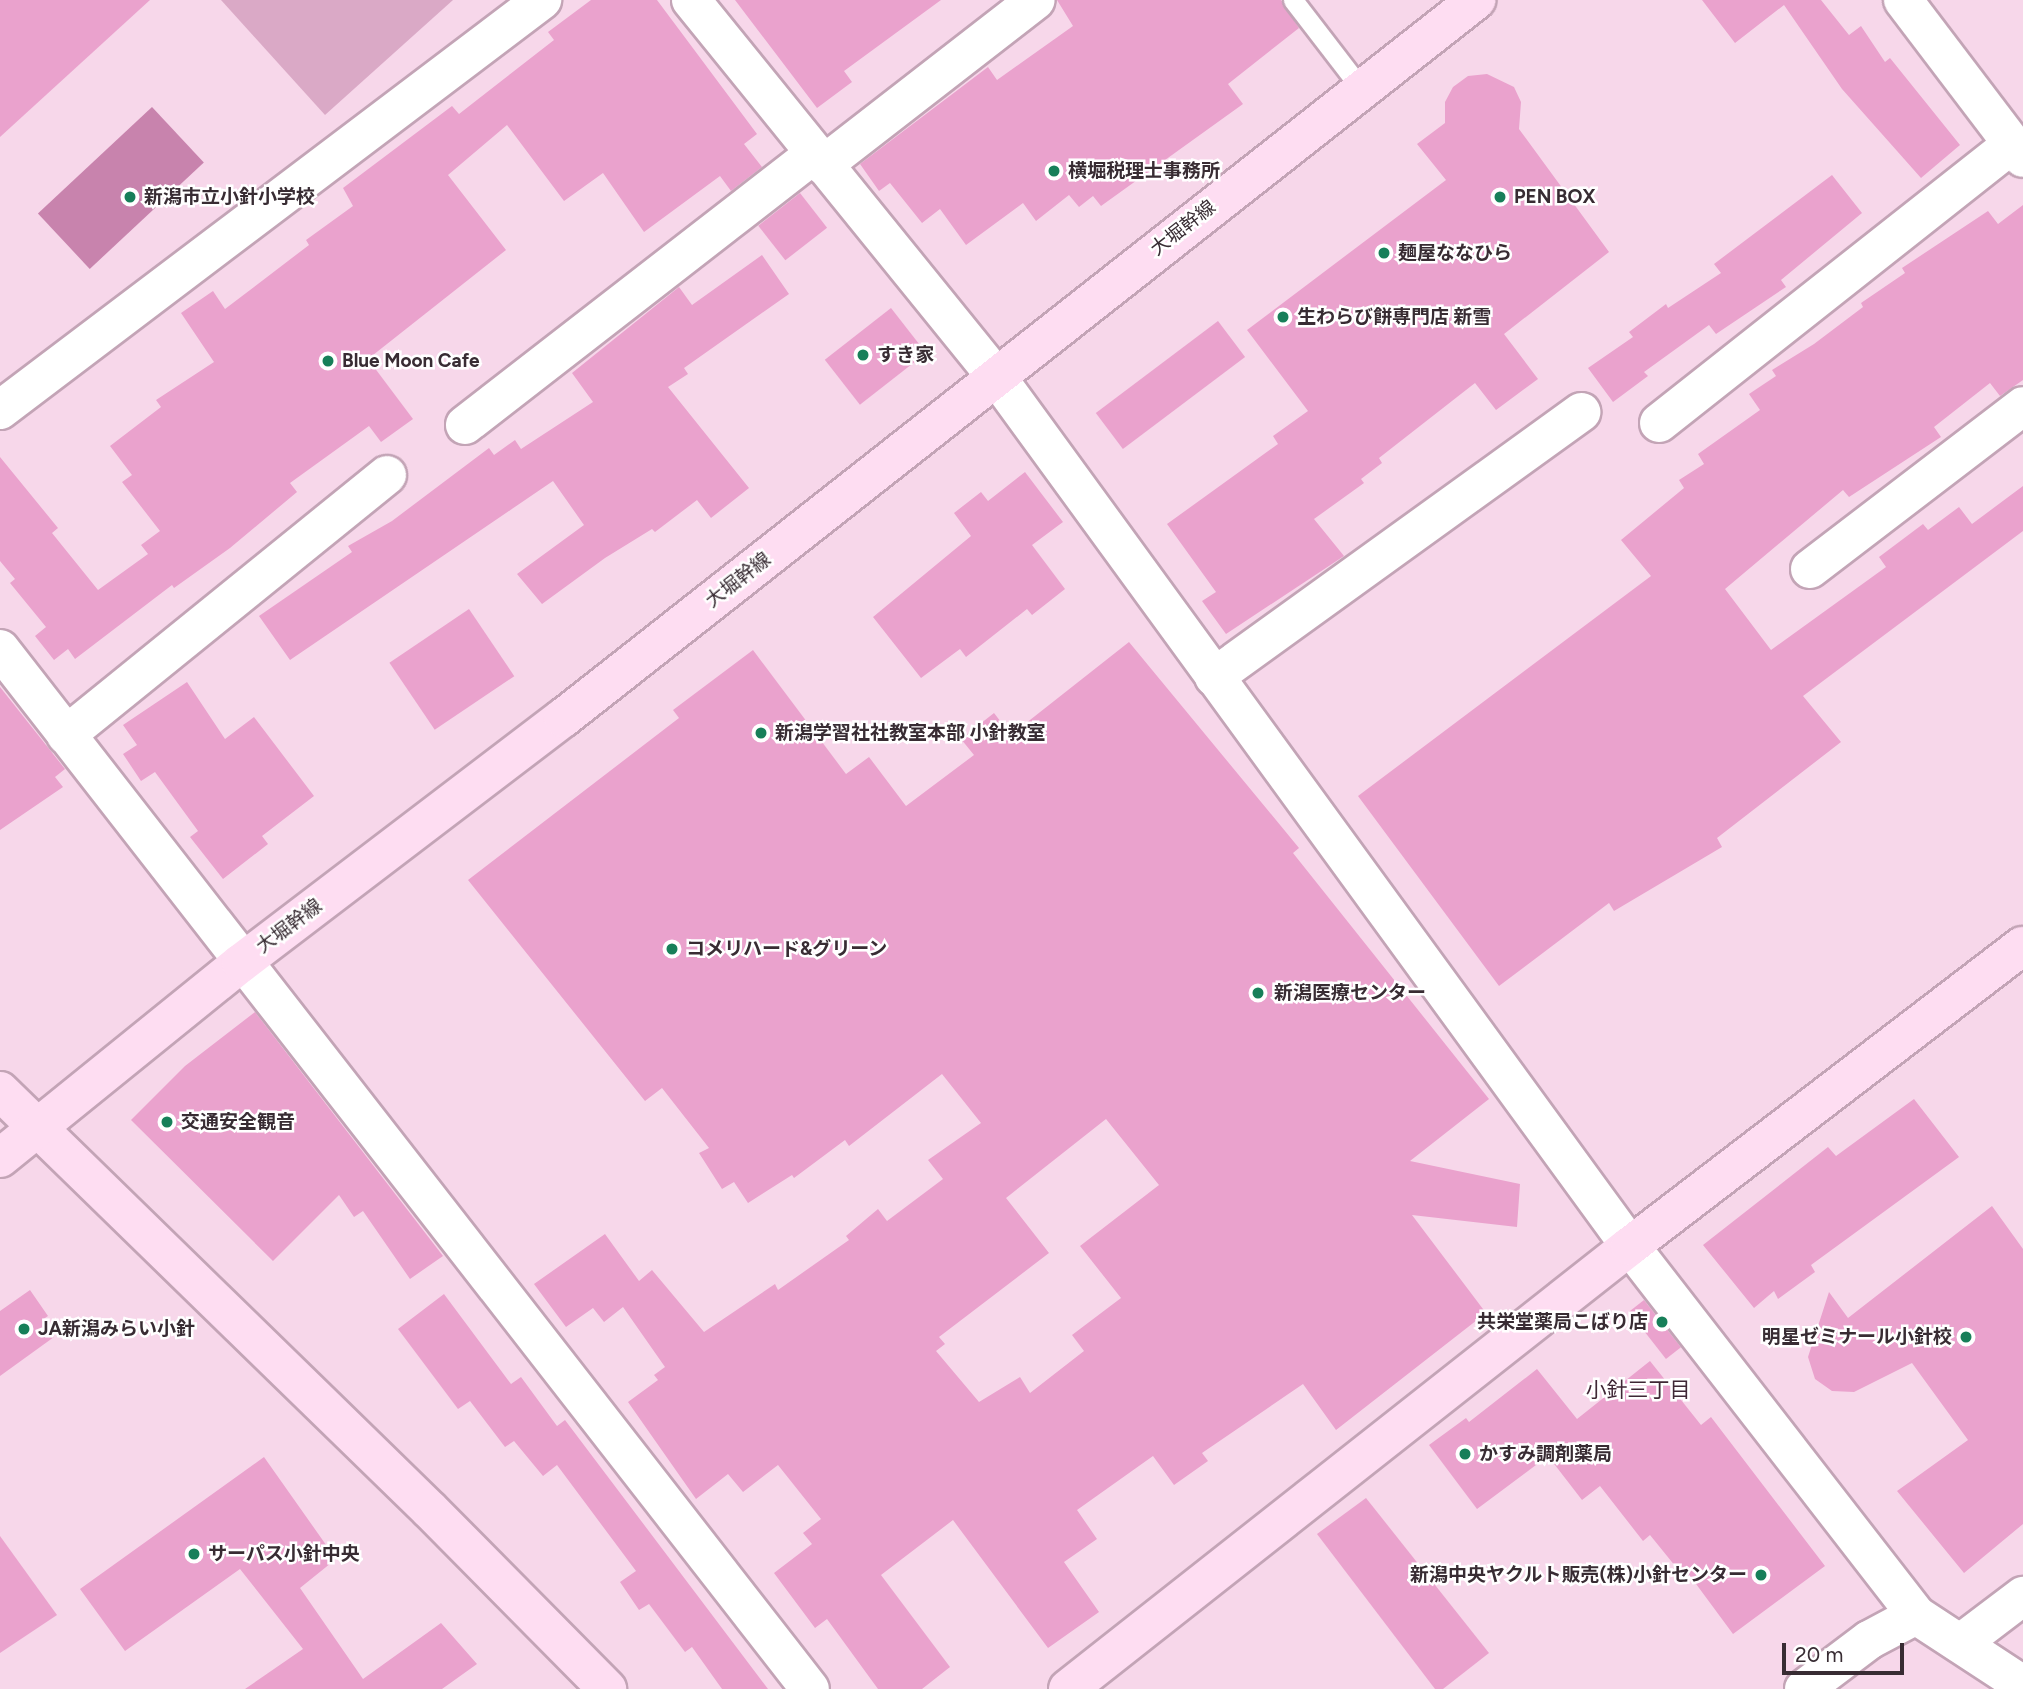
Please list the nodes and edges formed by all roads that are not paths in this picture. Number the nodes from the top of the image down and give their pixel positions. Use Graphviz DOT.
graph roads {
  1 [pos="542,0"];
  2 [pos="1037,0"];
  3 [pos="1293,0"];
  4 [pos="1476,0"];
  5 [pos="1903,0"];
  6 [pos="702,4"];
  7 [pos="1360,87"];
  8 [pos="2018,151"];
  9 [pos="818,160"];
  10 [pos="996,376"];
  11 [pos="2023,406"];
  12 [pos="0,411"];
  13 [pos="1581,412"];
  14 [pos="1660,423"];
  15 [pos="465,425"];
  16 [pos="387,475"];
  17 [pos="1810,569"];
  18 [pos="0,649"];
  19 [pos="1214,677"];
  20 [pos="66,735"];
  21 [pos="2023,946"];
  22 [pos="242,963"];
  23 [pos="0,1091"];
  24 [pos="40,1130"];
  25 [pos="0,1158"];
  26 [pos="1630,1246"];
  27 [pos="2023,1596"];
  28 [pos="1916,1615"];
  29 [pos="1961,1643"];
  30 [pos="2023,1685"];
  31 [pos="607,1689"];
  32 [pos="810,1689"];
  33 [pos="1068,1689"];
  34 [pos="1804,1689"];
  1 -- 12 [label="street"];
  2 -- 9 [label="street"];
  3 -- 7 [label="lane"];
  4 -- 7 [label="street, 大堀幹線"];
  5 -- 8 [label="street"];
  6 -- 9 [label="street"];
  7 -- 10 [label="street, 大堀幹線"];
  8 -- 14 [label="street"];
  9 -- 10 [label="street"];
  9 -- 15 [label="street"];
  10 -- 19 [label="street"];
  10 -- 22 [label="street, 大堀幹線"];
  11 -- 17 [label="street"];
  13 -- 19 [label="street"];
  16 -- 20 [label="street"];
  18 -- 20 [label="street"];
  19 -- 26 [label="street"];
  20 -- 22 [label="street"];
  21 -- 26 [label="street"];
  22 -- 24 [label="street, 大堀幹線"];
  22 -- 32 [label="street"];
  23 -- 24 [label="street"];
  24 -- 25 [label="street, 大堀幹線"];
  24 -- 31 [label="street"];
  26 -- 28 [label="street"];
  26 -- 33 [label="street"];
  27 -- 29 [label="street"];
  28 -- 29 [label="street"];
  28 -- 34 [label="street"];
  29 -- 30 [label="street"];
}
